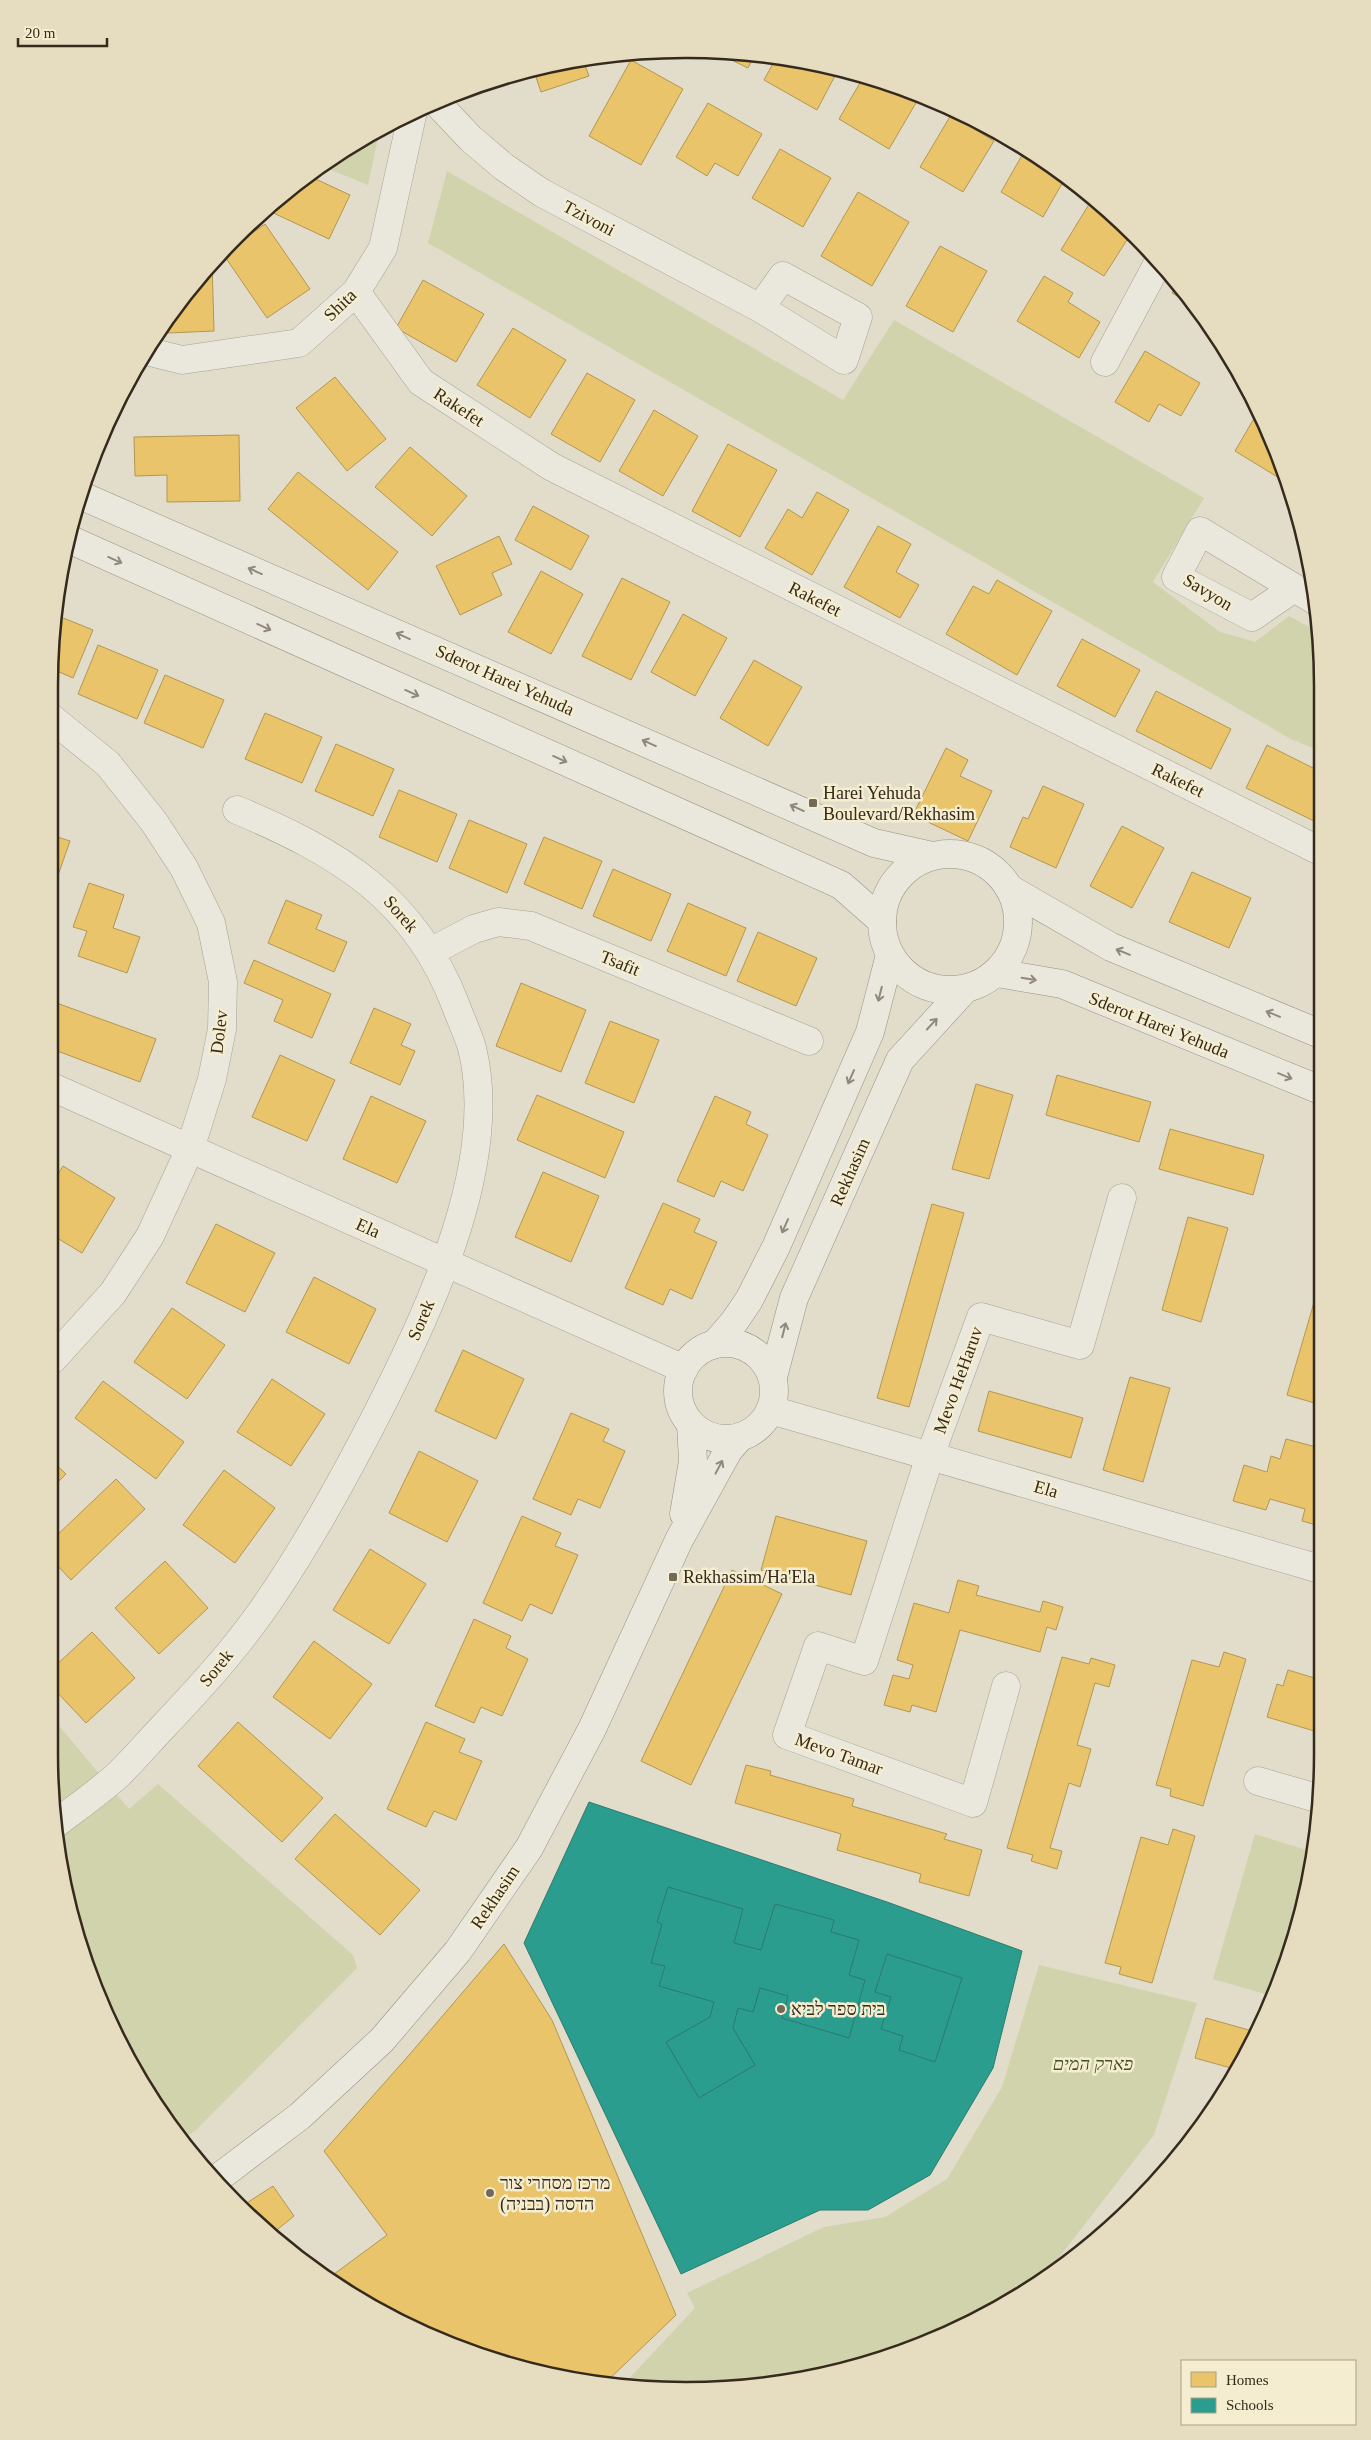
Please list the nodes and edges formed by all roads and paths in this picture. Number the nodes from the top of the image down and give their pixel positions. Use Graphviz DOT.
graph roads {
  1 [pos="441,107"];
  2 [pos="411,121"];
  3 [pos="1155,268"];
  4 [pos="356,292"];
  5 [pos="760,308"];
  6 [pos="153,353"];
  7 [pos="1105,362"];
  8 [pos="87,498"];
  9 [pos="75,542"];
  10 [pos="58,723"];
  11 [pos="237,810"];
  12 [pos="1314,848"];
  13 [pos="932,856"];
  14 [pos="1010,889"];
  15 [pos="882,921"];
  16 [pos="430,952"];
  17 [pos="890,955"];
  18 [pos="996,973"];
  19 [pos="966,989"];
  20 [pos="1314,1030"];
  21 [pos="809,1041"];
  22 [pos="1314,1087"];
  23 [pos="58,1090"];
  24 [pos="190,1149"];
  25 [pos="1122,1198"];
  26 [pos="446,1263"];
  27 [pos="715,1344"];
  28 [pos="58,1354"];
  29 [pos="684,1369"];
  30 [pos="772,1377"];
  31 [pos="771,1410"];
  32 [pos="691,1424"];
  33 [pos="740,1437"];
  34 [pos="930,1456"];
  35 [pos="679,1540"];
  36 [pos="1314,1567"];
  37 [pos="1006,1686"];
  38 [pos="1258,1781"];
  39 [pos="1312,1797"];
  40 [pos="61,1819"];
  41 [pos="220,2176"];
  1 -- 5 [label="street, Tzivoni"];
  2 -- 4 [label="street, Shita"];
  3 -- 7 [label="street"];
  4 -- 6 [label="street, Shita"];
  4 -- 12 [label="street, Rakefet"];
  13 -- 8 [label="street, Sderot Harei Yehuda, one-way"];
  9 -- 15 [label="street, one-way"];
  10 -- 24 [label="street, Dolev"];
  11 -- 16 [label="street, Sorek"];
  13 -- 14 [label="street"];
  13 -- 15 [label="street"];
  14 -- 18 [label="street"];
  20 -- 14 [label="street, one-way"];
  15 -- 17 [label="street"];
  16 -- 21 [label="street, Tsafit"];
  16 -- 26 [label="street, Sorek"];
  17 -- 19 [label="street"];
  17 -- 27 [label="street, one-way"];
  18 -- 19 [label="street"];
  18 -- 22 [label="street, Sderot Harei Yehuda, one-way"];
  30 -- 19 [label="street, Rekhasim, one-way"];
  23 -- 24 [label="street, Ela"];
  24 -- 26 [label="street, Ela"];
  24 -- 28 [label="street, Dolev"];
  25 -- 34 [label="street, Mevo HeHaruv"];
  26 -- 29 [label="street, Ela"];
  26 -- 40 [label="street, Sorek"];
  27 -- 29 [label="street"];
  27 -- 30 [label="street"];
  29 -- 32 [label="street"];
  30 -- 31 [label="street"];
  31 -- 33 [label="street"];
  31 -- 34 [label="street, Ela"];
  32 -- 33 [label="street"];
  32 -- 35 [label="street, Rekhasim"];
  35 -- 33 [label="street, Rekhasim, one-way"];
  34 -- 36 [label="street, Ela"];
  34 -- 37 [label="street, Mevo Tamar"];
  35 -- 41 [label="street, Rekhasim"];
  38 -- 39 [label="street"];
}
